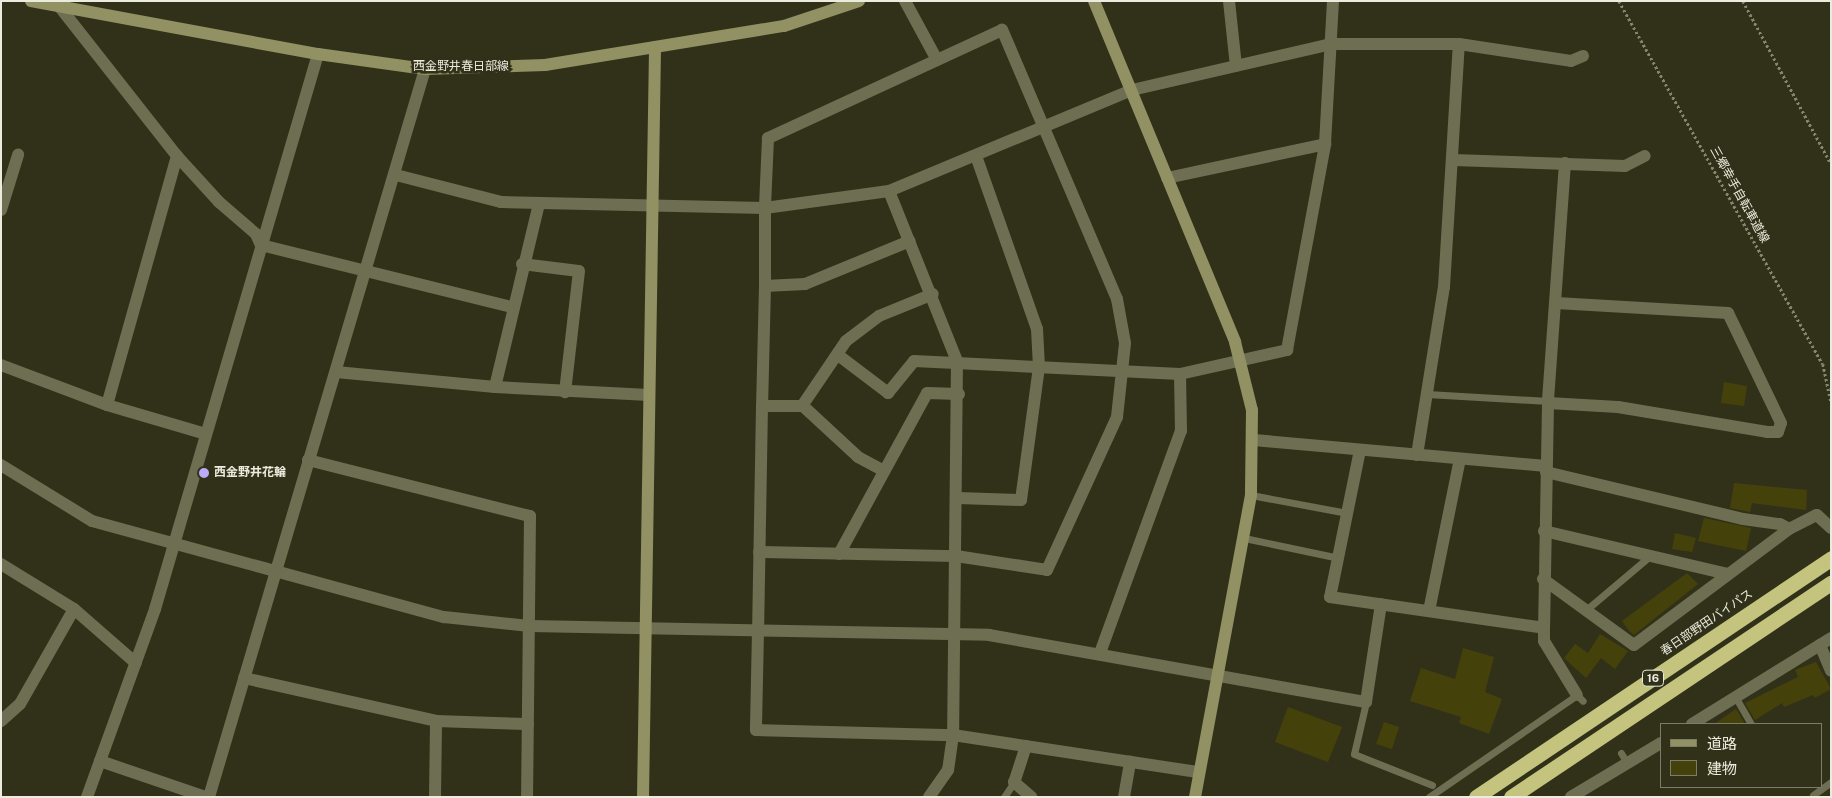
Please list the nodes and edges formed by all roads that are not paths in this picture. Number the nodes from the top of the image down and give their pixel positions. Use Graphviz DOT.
graph roads {
  1 [pos="31,1"];
  2 [pos="859,1"];
  3 [pos="905,1"];
  4 [pos="1094,1"];
  5 [pos="1229,1"];
  6 [pos="1333,1"];
  7 [pos="59,6"];
  8 [pos="1331,44"];
  9 [pos="1459,44"];
  10 [pos="655,47"];
  11 [pos="318,54"];
  12 [pos="1583,56"];
  13 [pos="937,60"];
  14 [pos="1236,66"];
  15 [pos="425,69"];
  16 [pos="1132,90"];
  17 [pos="1042,126"];
  18 [pos="1325,144"];
  19 [pos="18,155"];
  20 [pos="177,156"];
  21 [pos="976,156"];
  22 [pos="1646,156"];
  23 [pos="1454,160"];
  24 [pos="1565,163"];
  25 [pos="396,175"];
  26 [pos="1167,178"];
  27 [pos="889,191"];
  28 [pos="538,204"];
  29 [pos="654,207"];
  30 [pos="765,208"];
  31 [pos="1,210"];
  32 [pos="910,241"];
  33 [pos="261,245"];
  34 [pos="522,264"];
  35 [pos="364,273"];
  36 [pos="766,286"];
  37 [pos="933,294"];
  38 [pos="1556,303"];
  39 [pos="512,307"];
  40 [pos="838,355"];
  41 [pos="1241,360"];
  42 [pos="957,361"];
  43 [pos="1,365"];
  44 [pos="1038,367"];
  45 [pos="336,372"];
  46 [pos="1125,372"];
  47 [pos="1180,374"];
  48 [pos="494,388"];
  49 [pos="565,392"];
  50 [pos="959,394"];
  51 [pos="1427,394"];
  52 [pos="649,395"];
  53 [pos="1548,402"];
  54 [pos="107,405"];
  55 [pos="762,406"];
  56 [pos="803,406"];
  57 [pos="206,434"];
  58 [pos="1254,440"];
  59 [pos="1360,450"];
  60 [pos="1417,456"];
  61 [pos="1460,459"];
  62 [pos="308,460"];
  63 [pos="1,464"];
  64 [pos="1546,469"];
  65 [pos="882,470"];
  66 [pos="1251,496"];
  67 [pos="958,498"];
  68 [pos="1347,513"];
  69 [pos="1831,528"];
  70 [pos="1789,529"];
  71 [pos="1544,531"];
  72 [pos="1244,538"];
  73 [pos="175,546"];
  74 [pos="759,552"];
  75 [pos="839,554"];
  76 [pos="956,556"];
  77 [pos="1651,556"];
  78 [pos="1339,558"];
  79 [pos="1831,558"];
  80 [pos="1,564"];
  81 [pos="277,573"];
  82 [pos="1727,574"];
  83 [pos="1543,579"];
  84 [pos="1831,583"];
  85 [pos="1381,604"];
  86 [pos="74,609"];
  87 [pos="1586,610"];
  88 [pos="1429,611"];
  89 [pos="530,626"];
  90 [pos="645,628"];
  91 [pos="1544,628"];
  92 [pos="758,631"];
  93 [pos="954,633"];
  94 [pos="1825,641"];
  95 [pos="1100,653"];
  96 [pos="136,663"];
  97 [pos="1831,671"];
  98 [pos="1218,675"];
  99 [pos="244,678"];
  100 [pos="1580,698"];
  101 [pos="1736,698"];
  102 [pos="1366,702"];
  103 [pos="1,721"];
  104 [pos="436,721"];
  105 [pos="1694,723"];
  106 [pos="1750,723"];
  107 [pos="528,724"];
  108 [pos="954,735"];
  109 [pos="1660,743"];
  110 [pos="1026,746"];
  111 [pos="100,761"];
  112 [pos="1130,762"];
  113 [pos="1199,772"];
  114 [pos="1014,782"];
  115 [pos="1831,782"];
  116 [pos="1432,785"];
  117 [pos="1813,795"];
  118 [pos="87,797"];
  119 [pos="208,797"];
  120 [pos="435,797"];
  121 [pos="527,797"];
  122 [pos="643,797"];
  123 [pos="929,797"];
  124 [pos="1004,797"];
  125 [pos="1031,797"];
  126 [pos="1124,797"];
  127 [pos="1195,797"];
  128 [pos="1428,797"];
  129 [pos="1476,797"];
  130 [pos="1512,797"];
  131 [pos="1571,797"];
  1 -- 7 [label="street, 西金野井春日部線"];
  2 -- 10 [label="street, 西金野井春日部線"];
  3 -- 13 [label="street"];
  4 -- 16 [label="street"];
  5 -- 14 [label="street"];
  6 -- 8 [label="street"];
  7 -- 11 [label="street, 西金野井春日部線"];
  7 -- 20 [label="street"];
  8 -- 9 [label="street"];
  8 -- 14 [label="street"];
  8 -- 18 [label="street"];
  9 -- 12 [label="street"];
  9 -- 23 [label="street"];
  10 -- 15 [label="street, 西金野井春日部線"];
  10 -- 29 [label="street"];
  11 -- 15 [label="street, 西金野井春日部線"];
  11 -- 33 [label="street"];
  13 -- 17 [label="street"];
  13 -- 30 [label="street"];
  14 -- 16 [label="street"];
  15 -- 25 [label="street"];
  16 -- 17 [label="street"];
  16 -- 26 [label="street"];
  17 -- 21 [label="street"];
  17 -- 46 [label="street"];
  18 -- 26 [label="street"];
  18 -- 41 [label="street"];
  19 -- 31 [label="street"];
  20 -- 33 [label="street"];
  20 -- 54 [label="street"];
  21 -- 27 [label="street"];
  21 -- 44 [label="street"];
  22 -- 24 [label="street"];
  23 -- 24 [label="street"];
  23 -- 51 [label="street"];
  24 -- 38 [label="street"];
  25 -- 28 [label="street"];
  25 -- 35 [label="street"];
  26 -- 41 [label="street"];
  27 -- 30 [label="street"];
  27 -- 32 [label="street"];
  28 -- 29 [label="street"];
  28 -- 34 [label="street"];
  29 -- 30 [label="street"];
  29 -- 52 [label="street"];
  30 -- 36 [label="street"];
  32 -- 36 [label="street"];
  32 -- 37 [label="street"];
  33 -- 35 [label="street"];
  33 -- 57 [label="street"];
  34 -- 39 [label="street"];
  34 -- 49 [label="street"];
  35 -- 39 [label="street"];
  35 -- 45 [label="street"];
  36 -- 55 [label="street"];
  37 -- 40 [label="street"];
  37 -- 42 [label="street"];
  38 -- 53 [label="street"];
  38 -- 53 [label="street"];
  39 -- 48 [label="street"];
  40 -- 42 [label="street"];
  40 -- 56 [label="street"];
  41 -- 47 [label="street"];
  41 -- 58 [label="street"];
  42 -- 44 [label="street"];
  42 -- 50 [label="street"];
  43 -- 54 [label="street"];
  44 -- 46 [label="street"];
  44 -- 67 [label="street"];
  45 -- 48 [label="street"];
  45 -- 62 [label="street"];
  46 -- 47 [label="street"];
  46 -- 76 [label="street"];
  47 -- 95 [label="street"];
  48 -- 49 [label="street"];
  49 -- 52 [label="street"];
  50 -- 65 [label="street"];
  50 -- 67 [label="street"];
  51 -- 53 [label="lane"];
  51 -- 60 [label="street"];
  52 -- 90 [label="street"];
  53 -- 64 [label="street"];
  54 -- 57 [label="street"];
  55 -- 56 [label="street"];
  55 -- 74 [label="street"];
  56 -- 65 [label="street"];
  57 -- 73 [label="street"];
  58 -- 59 [label="street"];
  58 -- 66 [label="street"];
  59 -- 60 [label="street"];
  59 -- 68 [label="street"];
  60 -- 61 [label="street"];
  61 -- 64 [label="street"];
  61 -- 88 [label="street"];
  62 -- 81 [label="street"];
  62 -- 89 [label="street"];
  63 -- 73 [label="street"];
  64 -- 70 [label="street"];
  64 -- 71 [label="street"];
  65 -- 75 [label="street"];
  66 -- 68 [label="lane"];
  66 -- 72 [label="street"];
  67 -- 76 [label="street"];
  68 -- 78 [label="street"];
  69 -- 70 [label="street"];
  70 -- 82 [label="street"];
  71 -- 77 [label="street"];
  71 -- 83 [label="street"];
  72 -- 78 [label="lane"];
  72 -- 98 [label="street"];
  73 -- 81 [label="street"];
  73 -- 96 [label="street"];
  74 -- 75 [label="street"];
  74 -- 92 [label="street"];
  75 -- 76 [label="street"];
  76 -- 93 [label="street"];
  77 -- 82 [label="street"];
  77 -- 87 [label="lane"];
  78 -- 85 [label="street"];
  79 -- 129 [label="highway, 春日部野田バイパス / 16"];
  80 -- 86 [label="street"];
  81 -- 89 [label="street"];
  81 -- 99 [label="street"];
  82 -- 87 [label="street"];
  83 -- 87 [label="street"];
  83 -- 91 [label="street"];
  84 -- 130 [label="highway, 16"];
  85 -- 88 [label="street"];
  85 -- 102 [label="street"];
  86 -- 96 [label="street"];
  86 -- 103 [label="street"];
  88 -- 91 [label="street"];
  89 -- 90 [label="street"];
  89 -- 107 [label="street"];
  90 -- 92 [label="street"];
  90 -- 122 [label="street"];
  91 -- 100 [label="street"];
  92 -- 93 [label="street"];
  92 -- 108 [label="street"];
  93 -- 95 [label="street"];
  93 -- 108 [label="street"];
  94 -- 97 [label="street"];
  94 -- 101 [label="street"];
  95 -- 98 [label="street"];
  96 -- 111 [label="street"];
  98 -- 102 [label="street"];
  98 -- 113 [label="street"];
  99 -- 104 [label="street"];
  99 -- 119 [label="street"];
  100 -- 128 [label="lane"];
  101 -- 105 [label="street"];
  101 -- 106 [label="lane"];
  102 -- 116 [label="lane"];
  104 -- 107 [label="street"];
  104 -- 120 [label="street"];
  107 -- 121 [label="street"];
  108 -- 110 [label="street"];
  108 -- 123 [label="street"];
  109 -- 131 [label="street"];
  110 -- 112 [label="street"];
  110 -- 114 [label="street"];
  111 -- 118 [label="street"];
  111 -- 119 [label="street"];
  112 -- 113 [label="street"];
  112 -- 126 [label="street"];
  113 -- 127 [label="street"];
  114 -- 124 [label="lane"];
  114 -- 125 [label="street"];
  115 -- 117 [label="lane"];
}
